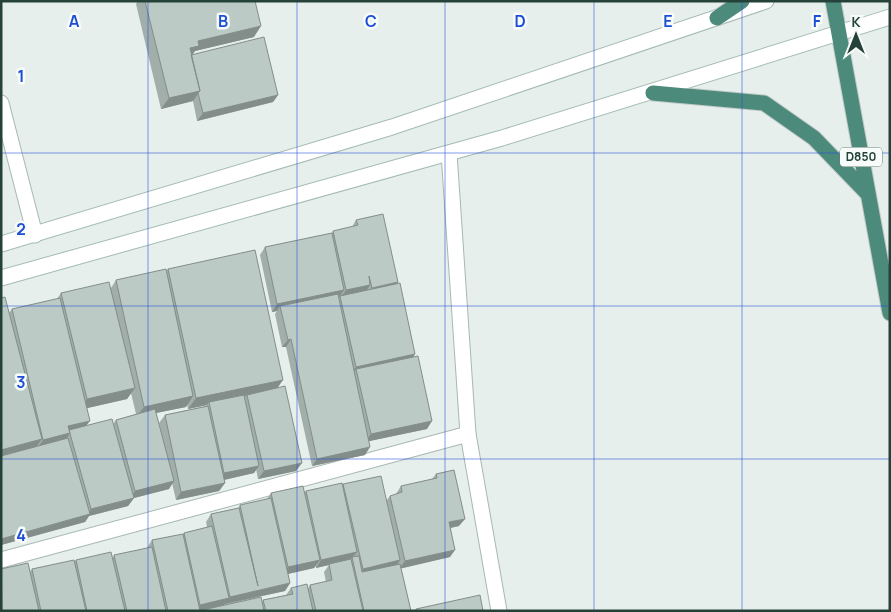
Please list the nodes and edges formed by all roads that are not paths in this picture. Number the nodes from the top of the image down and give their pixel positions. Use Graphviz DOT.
graph roads {
  1 [pos="742,1"];
  2 [pos="766,1"];
  3 [pos="833,1"];
  4 [pos="890,17"];
  5 [pos="717,18"];
  6 [pos="838,34"];
  7 [pos="652,93"];
  8 [pos="1,103"];
  9 [pos="450,153"];
  10 [pos="868,194"];
  11 [pos="35,235"];
  12 [pos="1,244"];
  13 [pos="1,278"];
  14 [pos="890,313"];
  15 [pos="468,434"];
  16 [pos="1,560"];
  17 [pos="499,611"];
  1 -- 5 [label="highway"];
  2 -- 5 [label="main road"];
  3 -- 6 [label="highway, D850"];
  4 -- 6 [label="main road"];
  5 -- 11 [label="main road"];
  6 -- 7 [label="main road"];
  6 -- 10 [label="highway, D850"];
  7 -- 9 [label="main road"];
  7 -- 10 [label="highway"];
  8 -- 11 [label="main road"];
  9 -- 13 [label="main road"];
  9 -- 15 [label="main road"];
  10 -- 14 [label="highway, D850"];
  11 -- 12 [label="main road"];
  15 -- 16 [label="main road"];
  15 -- 17 [label="main road"];
}
